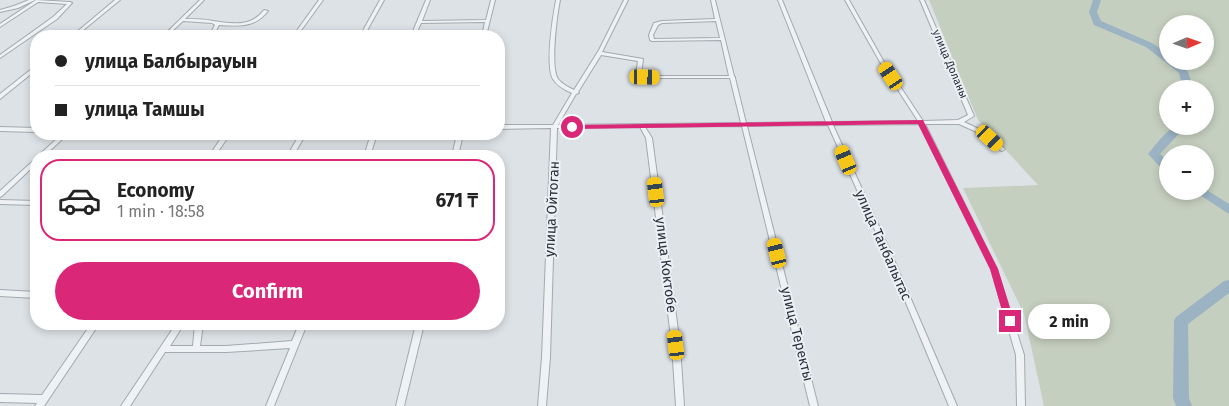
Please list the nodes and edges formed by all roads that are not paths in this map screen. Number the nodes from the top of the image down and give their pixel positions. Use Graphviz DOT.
graph roads {
  1 [pos="36,0"];
  2 [pos="118,0"];
  3 [pos="202,0"];
  4 [pos="321,0"];
  5 [pos="382,0"];
  6 [pos="428,0"];
  7 [pos="493,0"];
  8 [pos="558,0"];
  9 [pos="626,0"];
  10 [pos="713,0"];
  11 [pos="780,0"];
  12 [pos="847,0"];
  13 [pos="922,0"];
  14 [pos="0,11"];
  15 [pos="266,11"];
  16 [pos="181,20"];
  17 [pos="718,20"];
  18 [pos="488,21"];
  19 [pos="419,22"];
  20 [pos="218,24"];
  21 [pos="0,26"];
  22 [pos="38,30"];
  23 [pos="81,30"];
  24 [pos="171,30"];
  25 [pos="215,30"];
  26 [pos="299,30"];
  27 [pos="365,30"];
  28 [pos="416,30"];
  29 [pos="486,30"];
  30 [pos="30,36"];
  31 [pos="723,39"];
  32 [pos="600,53"];
  33 [pos="0,57"];
  34 [pos="30,73"];
  35 [pos="733,77"];
  36 [pos="576,93"];
  37 [pos="0,97"];
  38 [pos="920,122"];
  39 [pos="959,122"];
  40 [pos="830,124"];
  41 [pos="745,125"];
  42 [pos="642,126"];
  43 [pos="505,127"];
  44 [pos="554,127"];
  45 [pos="0,129"];
  46 [pos="30,130"];
  47 [pos="58,140"];
  48 [pos="48,150"];
  49 [pos="1002,150"];
  50 [pos="30,167"];
  51 [pos="0,195"];
  52 [pos="0,202"];
  53 [pos="30,203"];
  54 [pos="0,293"];
  55 [pos="30,295"];
  56 [pos="91,330"];
  57 [pos="176,330"];
  58 [pos="198,330"];
  59 [pos="301,330"];
  60 [pos="419,330"];
  61 [pos="296,344"];
  62 [pos="196,348"];
  63 [pos="163,349"];
  64 [pos="0,398"];
  65 [pos="41,402"];
  66 [pos="125,406"];
  67 [pos="270,406"];
  68 [pos="400,406"];
  69 [pos="542,406"];
  70 [pos="680,406"];
  71 [pos="814,406"];
  72 [pos="953,406"];
  73 [pos="1021,406"];
  1 -- 14 [label="street"];
  1 -- 21 [label="street"];
  1 -- 22 [label="street"];
  2 -- 23 [label="street"];
  3 -- 16 [label="street"];
  4 -- 26 [label="street"];
  5 -- 27 [label="street"];
  6 -- 19 [label="street"];
  7 -- 18 [label="street"];
  8 -- 36 [label="street"];
  9 -- 32 [label="street"];
  10 -- 17 [label="street, улица Теректы"];
  11 -- 40 [label="street, улица Танбалытас"];
  12 -- 38 [label="street"];
  13 -- 39 [label="street, улица Доланы"];
  15 -- 20 [label="street"];
  16 -- 20 [label="street"];
  16 -- 24 [label="street"];
  17 -- 31 [label="street, улица Теректы"];
  17 -- 31 [label="street"];
  18 -- 19 [label="street"];
  18 -- 29 [label="street"];
  19 -- 28 [label="street"];
  20 -- 25 [label="street"];
  30 -- 33 [label="street"];
  31 -- 35 [label="street, улица Теректы"];
  32 -- 35 [label="street"];
  32 -- 36 [label="street"];
  34 -- 37 [label="street"];
  35 -- 41 [label="street, улица Теректы"];
  36 -- 44 [label="street"];
  38 -- 39 [label="street"];
  38 -- 40 [label="street"];
  38 -- 73 [label="street"];
  39 -- 49 [label="street"];
  40 -- 41 [label="street"];
  40 -- 72 [label="street, улица Танбалытас"];
  41 -- 42 [label="street"];
  41 -- 71 [label="street, улица Теректы"];
  42 -- 44 [label="street"];
  42 -- 70 [label="street, улица Коктобе"];
  43 -- 44 [label="street"];
  44 -- 69 [label="street, улица Ойтоган"];
  45 -- 46 [label="street"];
  47 -- 48 [label="street"];
  50 -- 51 [label="street"];
  52 -- 53 [label="street"];
  54 -- 55 [label="street"];
  56 -- 65 [label="street"];
  57 -- 63 [label="street"];
  58 -- 62 [label="street"];
  59 -- 61 [label="street"];
  60 -- 68 [label="street"];
  61 -- 62 [label="street"];
  61 -- 67 [label="street"];
  62 -- 63 [label="street"];
  63 -- 66 [label="street"];
  64 -- 65 [label="street"];
}
